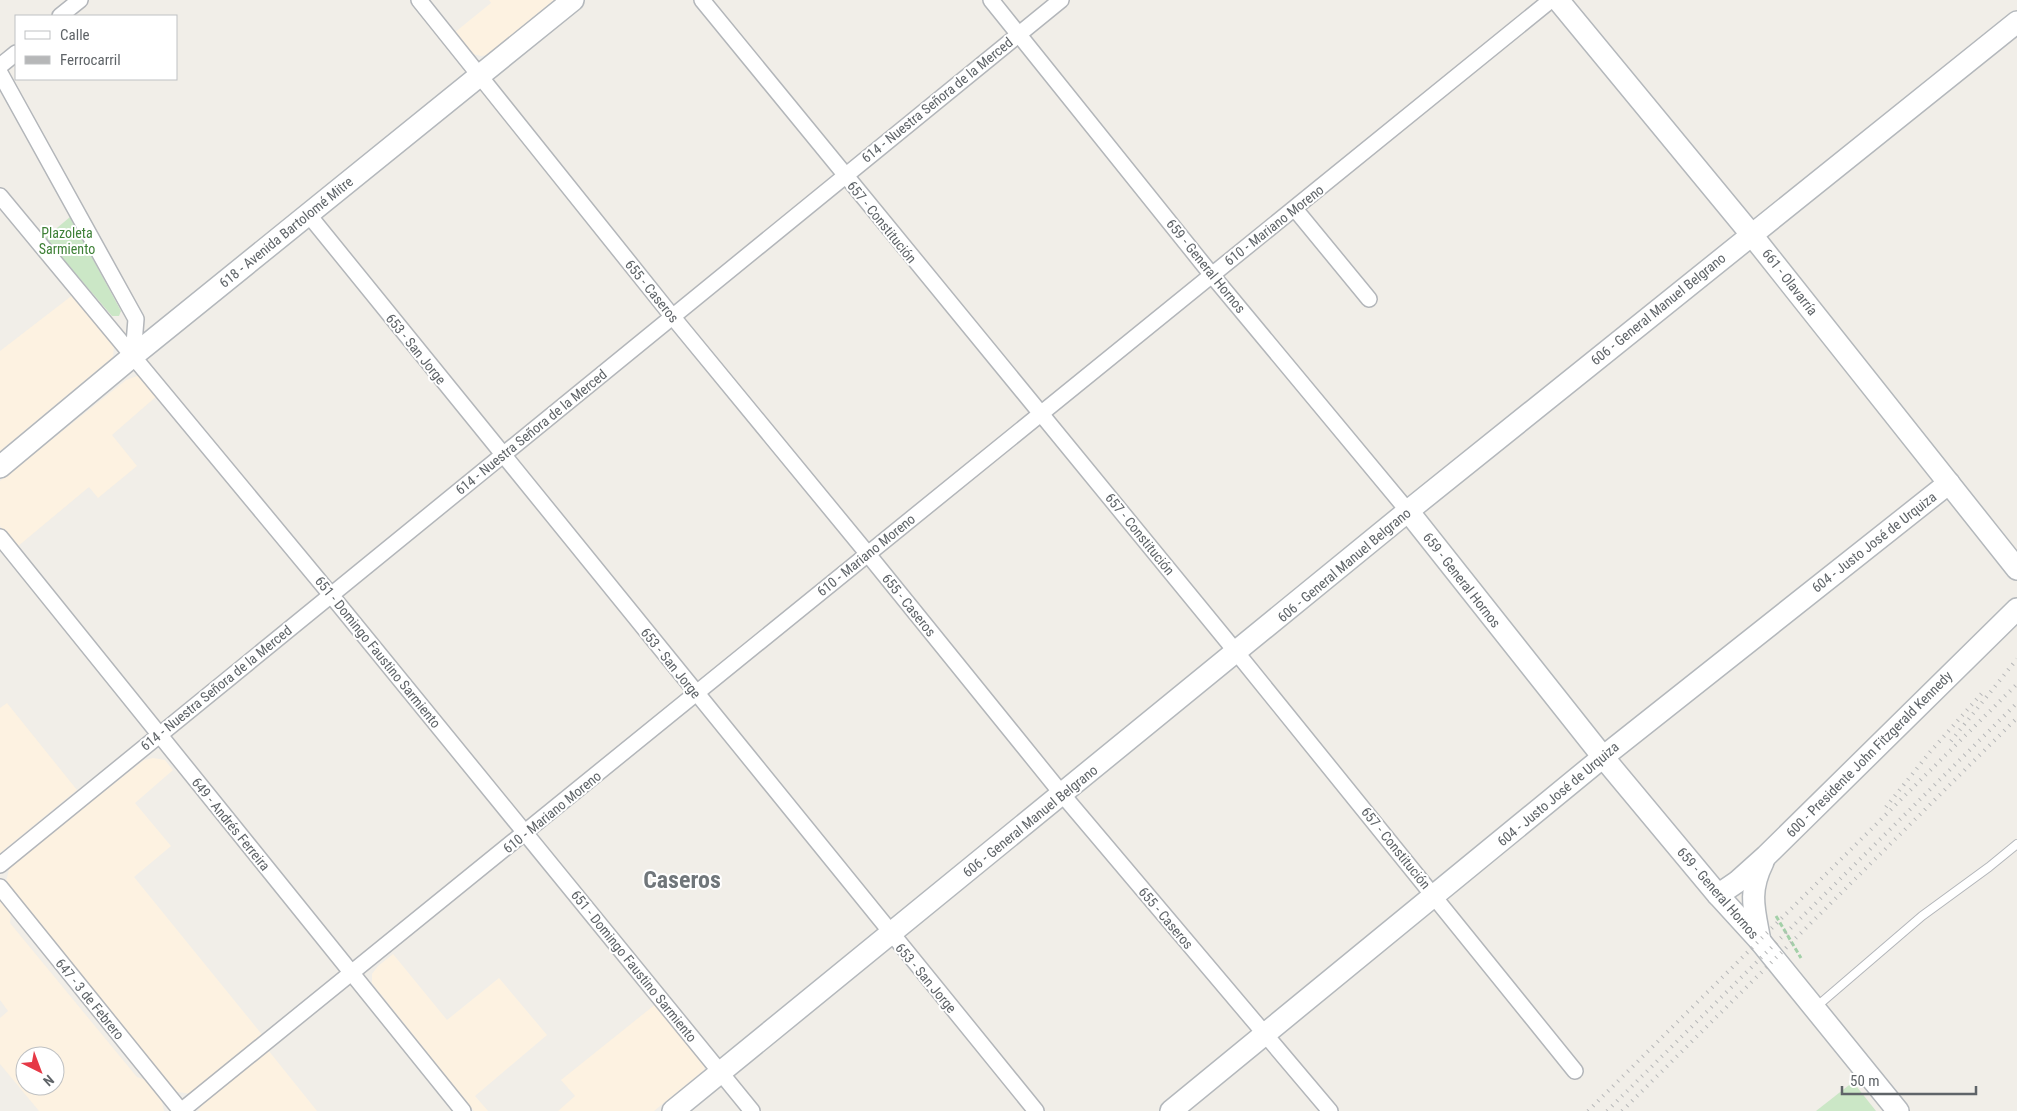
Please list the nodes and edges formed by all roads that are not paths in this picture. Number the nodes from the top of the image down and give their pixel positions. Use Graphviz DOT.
graph roads {
  1 [pos="80,0"];
  2 [pos="419,0"];
  3 [pos="573,0"];
  4 [pos="702,0"];
  5 [pos="991,0"];
  6 [pos="1061,0"];
  7 [pos="1551,0"];
  8 [pos="1558,0"];
  9 [pos="61,15"];
  10 [pos="2017,22"];
  11 [pos="1018,34"];
  12 [pos="15,54"];
  13 [pos="0,66"];
  14 [pos="0,72"];
  15 [pos="480,76"];
  16 [pos="845,177"];
  17 [pos="0,196"];
  18 [pos="1295,208"];
  19 [pos="308,214"];
  20 [pos="1751,234"];
  21 [pos="1211,274"];
  22 [pos="1369,299"];
  23 [pos="672,316"];
  24 [pos="133,356"];
  25 [pos="1042,414"];
  26 [pos="502,456"];
  27 [pos="0,467"];
  28 [pos="1949,483"];
  29 [pos="1408,511"];
  30 [pos="0,537"];
  31 [pos="867,553"];
  32 [pos="2017,568"];
  33 [pos="331,595"];
  34 [pos="2017,609"];
  35 [pos="1237,653"];
  36 [pos="696,695"];
  37 [pos="159,734"];
  38 [pos="1603,757"];
  39 [pos="1062,794"];
  40 [pos="526,833"];
  41 [pos="2017,844"];
  42 [pos="1766,856"];
  43 [pos="0,865"];
  44 [pos="0,887"];
  45 [pos="1718,895"];
  46 [pos="1435,896"];
  47 [pos="890,934"];
  48 [pos="1760,941"];
  49 [pos="353,974"];
  50 [pos="1814,1009"];
  51 [pos="1264,1034"];
  52 [pos="1575,1071"];
  53 [pos="720,1073"];
  54 [pos="181,1111"];
  55 [pos="463,1111"];
  56 [pos="673,1111"];
  57 [pos="752,1111"];
  58 [pos="1036,1111"];
  59 [pos="1171,1111"];
  60 [pos="1330,1111"];
  61 [pos="1898,1111"];
  1 -- 9 [label="street"];
  2 -- 15 [label="street, 655 - Caseros"];
  3 -- 15 [label="street, 618 - Avenida Bartolomé Mitre"];
  4 -- 16 [label="street, 657 - Constitución"];
  5 -- 11 [label="street, 659 - General Hornos"];
  6 -- 11 [label="street, 614 - Nuestra Señora de la Merced"];
  7 -- 18 [label="street, 610 - Mariano Moreno"];
  8 -- 20 [label="street, 661 - Olavarría"];
  10 -- 20 [label="street, 606 - General Manuel Belgrano"];
  11 -- 16 [label="street, 614 - Nuestra Señora de la Merced"];
  11 -- 21 [label="street, 659 - General Hornos"];
  12 -- 13 [label="street"];
  14 -- 24 [label="street"];
  15 -- 19 [label="street, 618 - Avenida Bartolomé Mitre"];
  15 -- 23 [label="street, 655 - Caseros"];
  16 -- 23 [label="street, 614 - Nuestra Señora de la Merced"];
  16 -- 25 [label="street, 657 - Constitución"];
  17 -- 24 [label="street, 651 - Domingo Faustino Sarmiento"];
  18 -- 21 [label="street, 610 - Mariano Moreno"];
  18 -- 22 [label="street"];
  19 -- 24 [label="street, 618 - Avenida Bartolomé Mitre"];
  19 -- 26 [label="street, 653 - San Jorge"];
  20 -- 28 [label="street, 661 - Olavarría"];
  20 -- 29 [label="street, 606 - General Manuel Belgrano"];
  21 -- 25 [label="street, 610 - Mariano Moreno"];
  21 -- 29 [label="street, 659 - General Hornos"];
  23 -- 26 [label="street, 614 - Nuestra Señora de la Merced"];
  23 -- 31 [label="street, 655 - Caseros"];
  24 -- 27 [label="street, 618 - Avenida Bartolomé Mitre"];
  24 -- 33 [label="street, 651 - Domingo Faustino Sarmiento"];
  25 -- 31 [label="street, 610 - Mariano Moreno"];
  25 -- 35 [label="street, 657 - Constitución"];
  26 -- 33 [label="street, 614 - Nuestra Señora de la Merced"];
  26 -- 36 [label="street, 653 - San Jorge"];
  28 -- 32 [label="street, 661 - Olavarría"];
  28 -- 38 [label="street, 604 - Justo José de Urquiza"];
  29 -- 35 [label="street, 606 - General Manuel Belgrano"];
  29 -- 38 [label="street, 659 - General Hornos"];
  30 -- 37 [label="street, 649 - Andrés Ferreira"];
  31 -- 36 [label="street, 610 - Mariano Moreno"];
  31 -- 39 [label="street, 655 - Caseros"];
  33 -- 37 [label="street, 614 - Nuestra Señora de la Merced"];
  33 -- 40 [label="street, 651 - Domingo Faustino Sarmiento"];
  34 -- 42 [label="street, 600 - Presidente John Fitzgerald Kennedy"];
  35 -- 39 [label="street, 606 - General Manuel Belgrano"];
  35 -- 46 [label="street, 657 - Constitución"];
  36 -- 40 [label="street, 610 - Mariano Moreno"];
  36 -- 47 [label="street, 653 - San Jorge"];
  37 -- 43 [label="street, 614 - Nuestra Señora de la Merced"];
  37 -- 49 [label="street, 649 - Andrés Ferreira"];
  38 -- 45 [label="street, 659 - General Hornos"];
  38 -- 46 [label="street, 604 - Justo José de Urquiza"];
  39 -- 47 [label="street, 606 - General Manuel Belgrano"];
  39 -- 51 [label="street, 655 - Caseros"];
  40 -- 49 [label="street, 610 - Mariano Moreno"];
  40 -- 53 [label="street, 651 - Domingo Faustino Sarmiento"];
  41 -- 50 [label="lane"];
  42 -- 45 [label="street, 600 - Presidente John Fitzgerald Kennedy"];
  42 -- 48 [label="street"];
  44 -- 54 [label="street, 647 - 3 de Febrero"];
  45 -- 48 [label="street, 659 - General Hornos"];
  46 -- 51 [label="street, 604 - Justo José de Urquiza"];
  46 -- 52 [label="street, 657 - Constitución"];
  47 -- 53 [label="street, 606 - General Manuel Belgrano"];
  47 -- 58 [label="street, 653 - San Jorge"];
  48 -- 50 [label="street, 659 - General Hornos"];
  49 -- 54 [label="street, 610 - Mariano Moreno"];
  49 -- 55 [label="street, 649 - Andrés Ferreira"];
  50 -- 61 [label="street, 659 - General Hornos"];
  51 -- 59 [label="street, 604 - Justo José de Urquiza"];
  51 -- 60 [label="street, 655 - Caseros"];
  53 -- 56 [label="street, 606 - General Manuel Belgrano"];
  53 -- 57 [label="street, 651 - Domingo Faustino Sarmiento"];
}
